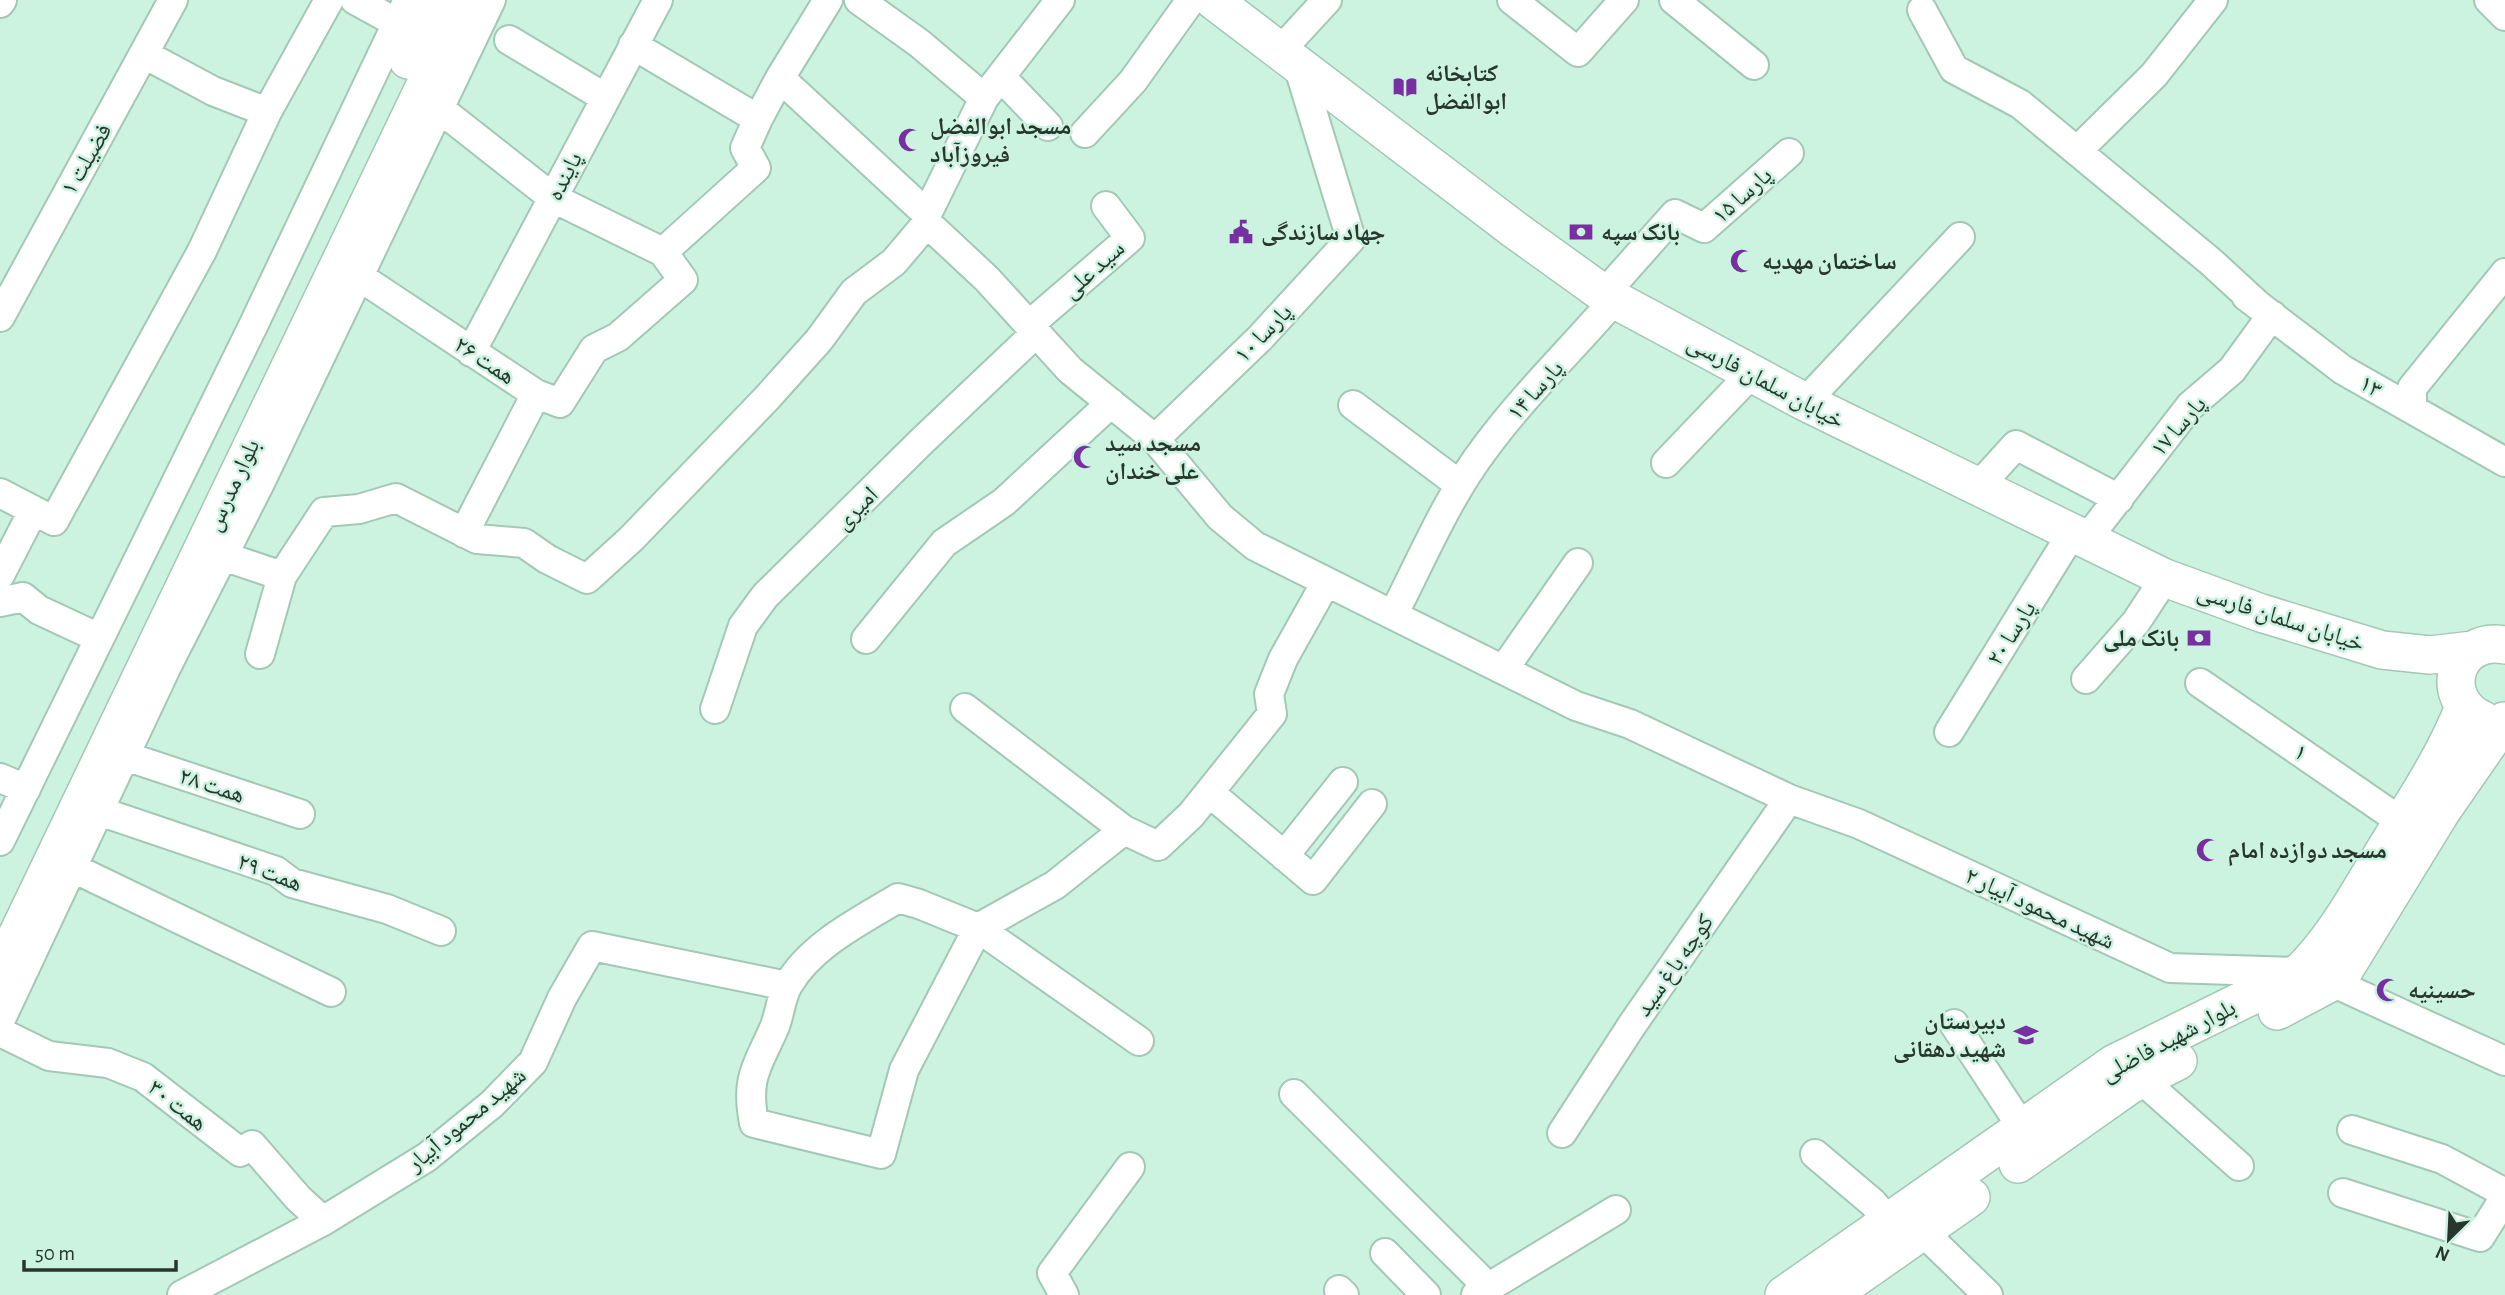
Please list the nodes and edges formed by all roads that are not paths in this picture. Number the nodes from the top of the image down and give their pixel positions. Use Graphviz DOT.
graph roads {
  1 [pos="173,0"];
  2 [pos="329,0"];
  3 [pos="355,0"];
  4 [pos="435,0"];
  5 [pos="466,0"];
  6 [pos="491,0"];
  7 [pos="658,0"];
  8 [pos="828,0"];
  9 [pos="859,0"];
  10 [pos="1060,0"];
  11 [pos="1191,0"];
  12 [pos="1326,0"];
  13 [pos="1512,0"];
  14 [pos="1624,0"];
  15 [pos="1674,0"];
  16 [pos="2213,0"];
  17 [pos="2489,0"];
  18 [pos="1232,5"];
  19 [pos="1922,10"];
  20 [pos="403,12"];
  21 [pos="2505,16"];
  22 [pos="509,40"];
  23 [pos="633,45"];
  24 [pos="144,54"];
  25 [pos="1289,58"];
  26 [pos="1754,65"];
  27 [pos="780,78"];
  28 [pos="993,87"];
  29 [pos="604,97"];
  30 [pos="439,110"];
  31 [pos="267,111"];
  32 [pos="758,119"];
  33 [pos="1048,126"];
  34 [pos="1085,133"];
  35 [pos="2078,150"];
  36 [pos="1789,153"];
  37 [pos="553,198"];
  38 [pos="1106,206"];
  39 [pos="927,218"];
  40 [pos="1960,237"];
  41 [pos="663,252"];
  42 [pos="2505,273"];
  43 [pos="360,277"];
  44 [pos="1610,297"];
  45 [pos="2259,306"];
  46 [pos="0,317"];
  47 [pos="1033,329"];
  48 [pos="471,352"];
  49 [pos="1751,374"];
  50 [pos="536,394"];
  51 [pos="1111,402"];
  52 [pos="1805,402"];
  53 [pos="1353,405"];
  54 [pos="2412,409"];
  55 [pos="1155,439"];
  56 [pos="2505,462"];
  57 [pos="1666,463"];
  58 [pos="1460,485"];
  59 [pos="1977,488"];
  60 [pos="0,493"];
  61 [pos="2119,499"];
  62 [pos="44,516"];
  63 [pos="464,533"];
  64 [pos="2079,536"];
  65 [pos="223,556"];
  66 [pos="1578,563"];
  67 [pos="0,575"];
  68 [pos="282,576"];
  69 [pos="2165,578"];
  70 [pos="1325,584"];
  71 [pos="0,602"];
  72 [pos="1393,615"];
  73 [pos="99,638"];
  74 [pos="866,639"];
  75 [pos="2492,642"];
  76 [pos="2382,650"];
  77 [pos="260,654"];
  78 [pos="1504,669"];
  79 [pos="2085,679"];
  80 [pos="2200,683"];
  81 [pos="2460,701"];
  82 [pos="965,708"];
  83 [pos="715,709"];
  84 [pos="2504,721"];
  85 [pos="1949,732"];
  86 [pos="125,756"];
  87 [pos="0,778"];
  88 [pos="1343,782"];
  89 [pos="26,789"];
  90 [pos="1210,793"];
  91 [pos="1789,799"];
  92 [pos="1372,804"];
  93 [pos="99,811"];
  94 [pos="300,814"];
  95 [pos="2402,821"];
  96 [pos="1124,830"];
  97 [pos="0,842"];
  98 [pos="1284,856"];
  99 [pos="73,868"];
  100 [pos="0,919"];
  101 [pos="978,928"];
  102 [pos="441,931"];
  103 [pos="0,971"];
  104 [pos="2316,977"];
  105 [pos="787,986"];
  106 [pos="331,992"];
  107 [pos="0,1021"];
  108 [pos="1954,1024"];
  109 [pos="0,1032"];
  110 [pos="1139,1041"];
  111 [pos="2181,1045"];
  112 [pos="2505,1061"];
  113 [pos="2141,1079"];
  114 [pos="1294,1094"];
  115 [pos="2023,1129"];
  116 [pos="2352,1129"];
  117 [pos="1562,1133"];
  118 [pos="1815,1154"];
  119 [pos="2239,1166"];
  120 [pos="1130,1167"];
  121 [pos="2343,1193"];
  122 [pos="2505,1195"];
  123 [pos="1616,1210"];
  124 [pos="323,1221"];
  125 [pos="1905,1227"];
  126 [pos="1385,1253"];
  127 [pos="1483,1291"];
  128 [pos="182,1295"];
  129 [pos="1064,1295"];
  130 [pos="1426,1295"];
  131 [pos="1784,1295"];
  132 [pos="1831,1295"];
  133 [pos="1988,1295"];
  1 -- 24 [label="street, فضیلت ۱"];
  2 -- 31 [label="street"];
  3 -- 20 [label="street"];
  4 -- 100 [label="main road, بلوار مدرس"];
  5 -- 103 [label="main road, بلوار مدرس"];
  6 -- 30 [label="street"];
  7 -- 23 [label="street, پاینده"];
  8 -- 27 [label="street"];
  9 -- 28 [label="street"];
  10 -- 28 [label="street"];
  11 -- 34 [label="street"];
  12 -- 25 [label="street"];
  13 -- 14 [label="street"];
  15 -- 26 [label="street"];
  16 -- 35 [label="street"];
  17 -- 21 [label="street"];
  18 -- 25 [label="main road, خیابان سلمان فارسی"];
  19 -- 35 [label="street, ۱۳"];
  20 -- 73 [label="street"];
  22 -- 29 [label="street"];
  23 -- 29 [label="street, پاینده"];
  23 -- 32 [label="street"];
  24 -- 31 [label="street"];
  24 -- 46 [label="street, فضیلت ۱"];
  25 -- 44 [label="main road, خیابان سلمان فارسی"];
  25 -- 55 [label="street, پارسا ۱۰"];
  27 -- 32 [label="street"];
  27 -- 39 [label="street"];
  28 -- 33 [label="street"];
  28 -- 39 [label="street"];
  29 -- 37 [label="street, پاینده"];
  30 -- 37 [label="street"];
  30 -- 43 [label="street"];
  31 -- 62 [label="street"];
  32 -- 41 [label="street"];
  35 -- 45 [label="street, ۱۳"];
  36 -- 44 [label="street, پارسا ۱۵"];
  37 -- 41 [label="street"];
  37 -- 48 [label="street, پاینده"];
  38 -- 47 [label="street, سید علی"];
  39 -- 47 [label="street"];
  39 -- 63 [label="street"];
  40 -- 52 [label="street"];
  41 -- 50 [label="street, همت ۲۶"];
  42 -- 54 [label="street"];
  43 -- 48 [label="street, همت ۲۶"];
  43 -- 65 [label="street"];
  44 -- 49 [label="main road, خیابان سلمان فارسی"];
  44 -- 58 [label="street, پارسا ۱۴"];
  45 -- 54 [label="street, ۱۳"];
  45 -- 61 [label="street, پارسا ۱۷"];
  47 -- 51 [label="street"];
  47 -- 83 [label="street, امیری"];
  48 -- 50 [label="street, همت ۲۶"];
  49 -- 52 [label="main road, خیابان سلمان فارسی"];
  49 -- 57 [label="street"];
  50 -- 63 [label="street"];
  51 -- 55 [label="street"];
  51 -- 74 [label="street"];
  52 -- 59 [label="main road, خیابان سلمان فارسی"];
  53 -- 58 [label="street"];
  54 -- 56 [label="street, ۱۳"];
  55 -- 70 [label="street, شهید محمود آبیار ۲"];
  58 -- 72 [label="street, پارسا ۱۴"];
  59 -- 61 [label="street"];
  59 -- 64 [label="main road, خیابان سلمان فارسی"];
  60 -- 62 [label="street"];
  61 -- 64 [label="street, پارسا ۱۷"];
  62 -- 67 [label="street"];
  63 -- 68 [label="street"];
  64 -- 69 [label="main road, خیابان سلمان فارسی"];
  64 -- 85 [label="street, پارسا ۲۰"];
  65 -- 68 [label="street"];
  65 -- 86 [label="street"];
  66 -- 78 [label="street"];
  68 -- 77 [label="street"];
  69 -- 76 [label="main road, خیابان سلمان فارسی"];
  69 -- 79 [label="street"];
  70 -- 72 [label="street, شهید محمود آبیار ۲"];
  70 -- 90 [label="street"];
  71 -- 73 [label="street"];
  72 -- 78 [label="street, شهید محمود آبیار ۲"];
  73 -- 89 [label="street"];
  75 -- 76 [label="main road, خیابان سلمان فارسی"];
  75 -- 81 [label="main road, بلوار شهید فاضلی"];
  76 -- 81 [label="main road, خیابان سلمان فارسی"];
  78 -- 91 [label="street, شهید محمود آبیار ۲"];
  80 -- 95 [label="street, ۱"];
  81 -- 84 [label="main road, خیابان سلمان فارسی"];
  81 -- 95 [label="main road, بلوار شهید فاضلی"];
  82 -- 96 [label="street"];
  84 -- 104 [label="main road, بلوار شهید فاضلی"];
  86 -- 93 [label="street"];
  86 -- 94 [label="street, همت ۲۸"];
  87 -- 89 [label="street"];
  88 -- 98 [label="street"];
  89 -- 97 [label="street"];
  90 -- 96 [label="street"];
  90 -- 98 [label="street"];
  91 -- 104 [label="street, شهید محمود آبیار ۲"];
  91 -- 117 [label="street, کوچه باغ سید"];
  92 -- 98 [label="street"];
  93 -- 99 [label="street"];
  93 -- 102 [label="street, همت ۲۹"];
  95 -- 104 [label="main road, بلوار شهید فاضلی"];
  96 -- 101 [label="street"];
  99 -- 106 [label="street"];
  99 -- 107 [label="street"];
  101 -- 105 [label="street"];
  101 -- 105 [label="street"];
  101 -- 110 [label="street"];
  104 -- 111 [label="main road, بلوار شهید فاضلی"];
  104 -- 112 [label="street"];
  105 -- 124 [label="street, شهید محمود آبیار"];
  108 -- 115 [label="street"];
  109 -- 124 [label="street, همت ۳۰"];
  111 -- 113 [label="main road, بلوار شهید فاضلی"];
  111 -- 115 [label="main road, بلوار شهید فاضلی"];
  113 -- 119 [label="street"];
  113 -- 125 [label="main road, بلوار شهید فاضلی"];
  114 -- 127 [label="street"];
  115 -- 125 [label="main road, بلوار شهید فاضلی"];
  116 -- 122 [label="street"];
  118 -- 125 [label="street"];
  120 -- 129 [label="street"];
  121 -- 122 [label="street"];
  123 -- 127 [label="street"];
  124 -- 128 [label="street, شهید محمود آبیار"];
  125 -- 131 [label="main road, بلوار شهید فاضلی"];
  125 -- 132 [label="main road, بلوار شهید فاضلی"];
  125 -- 133 [label="street"];
  126 -- 130 [label="street"];
}
